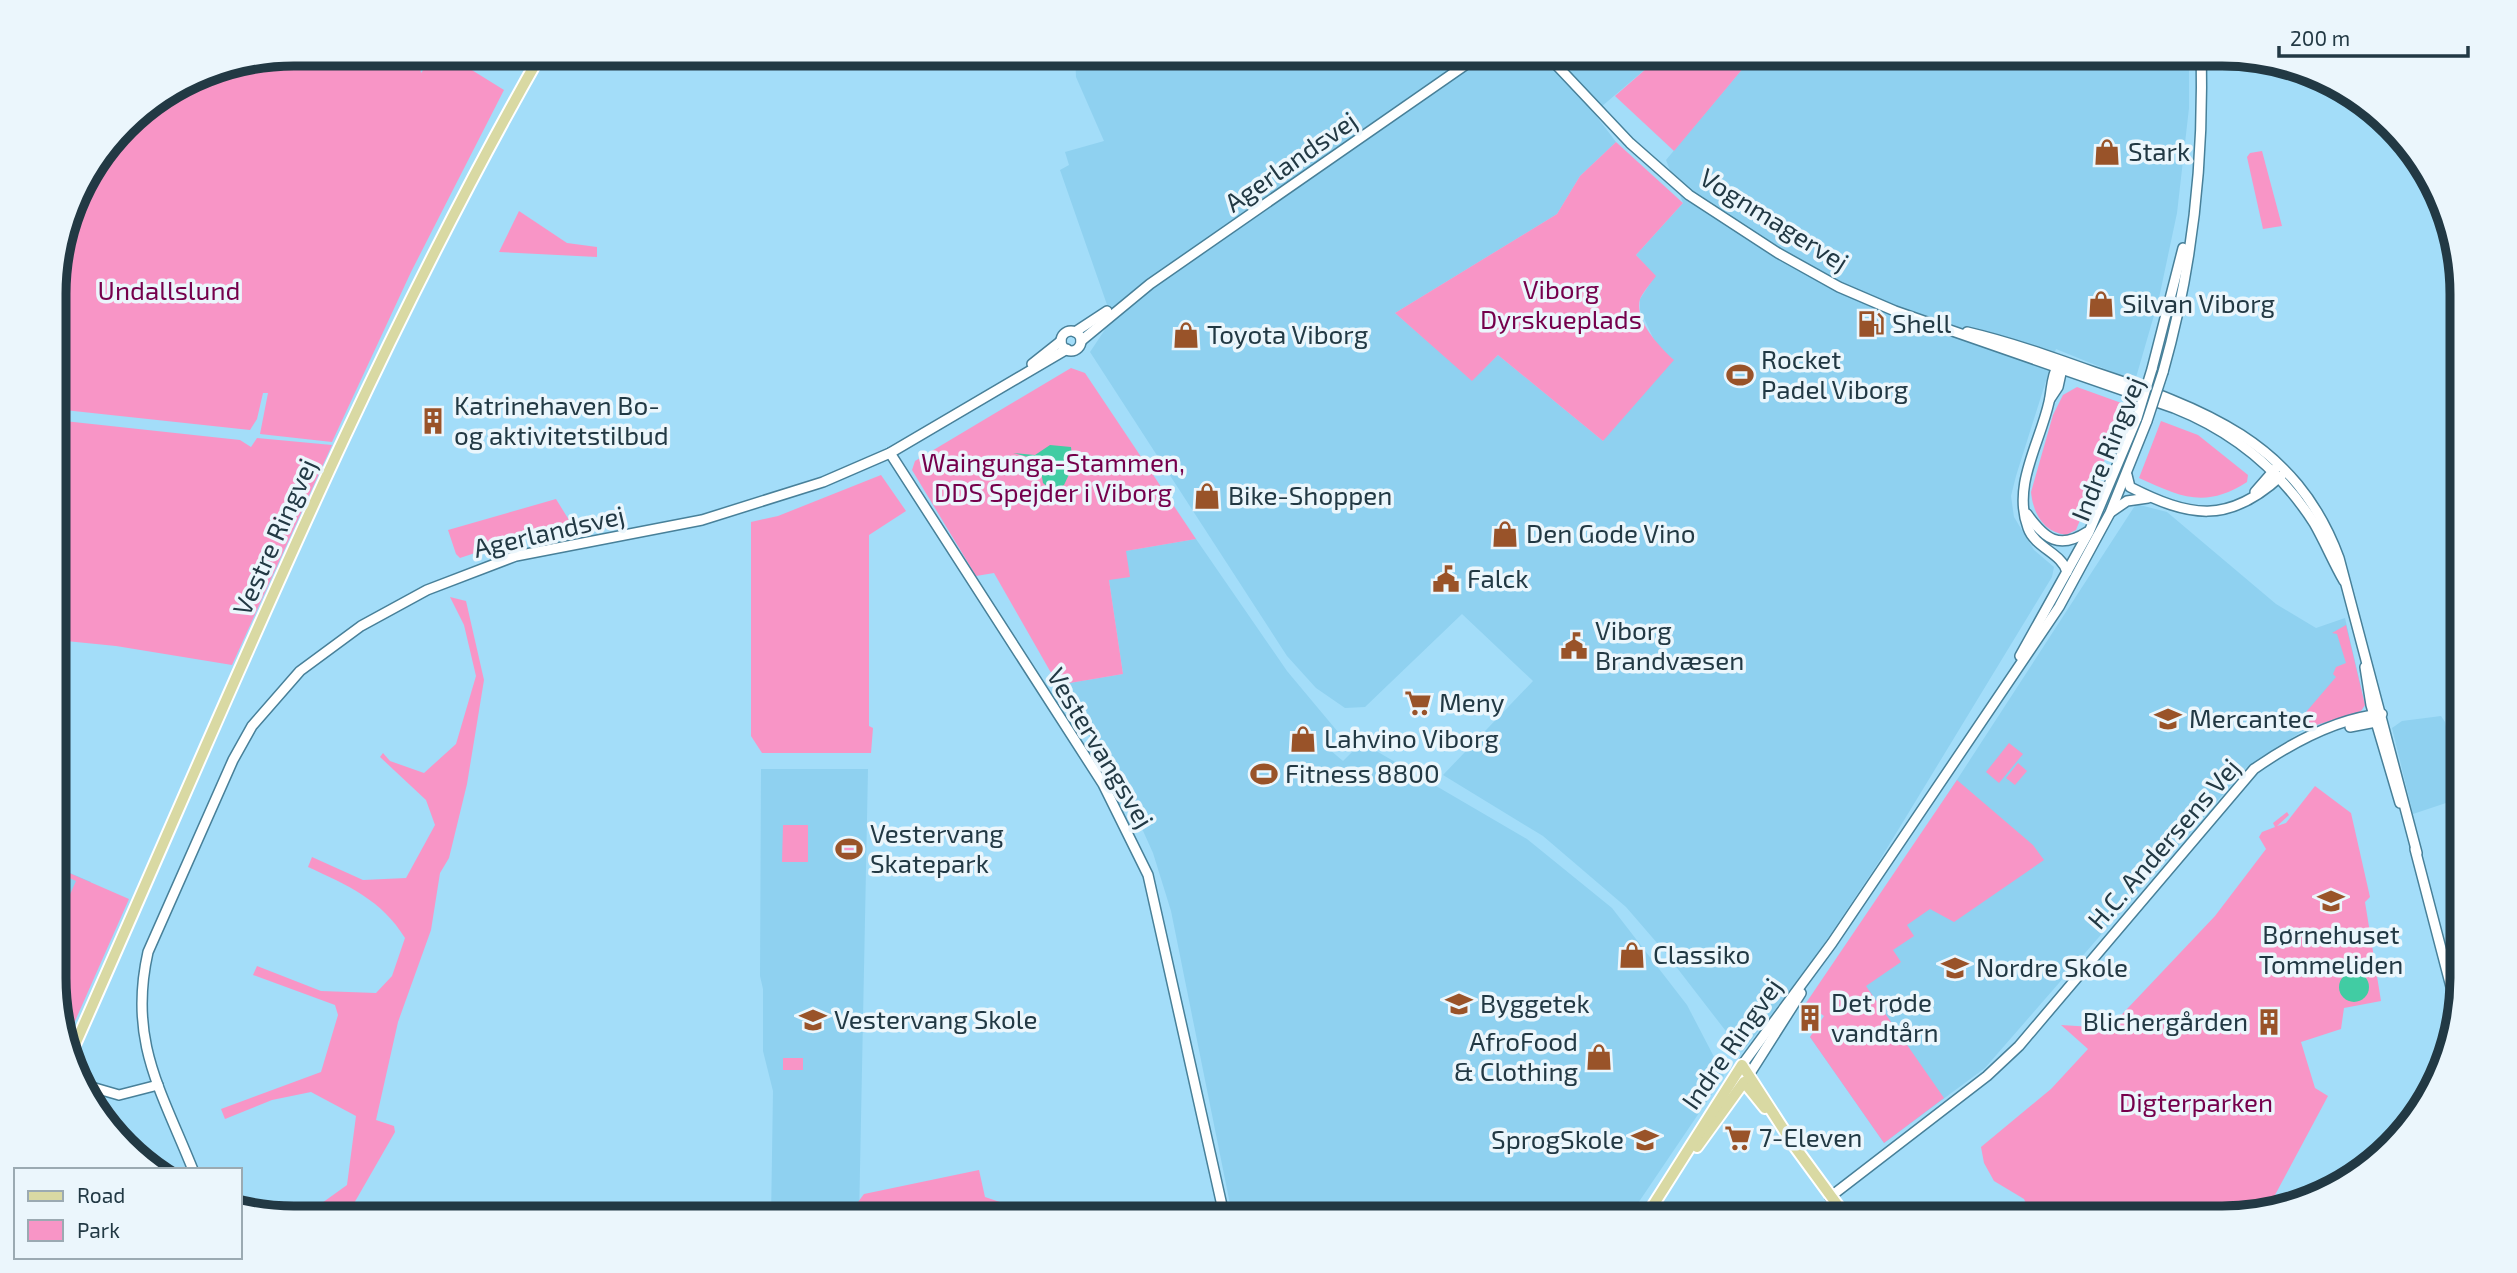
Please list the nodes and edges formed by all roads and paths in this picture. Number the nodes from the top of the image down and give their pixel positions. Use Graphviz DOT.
graph roads {
  1 [pos="1467,66"];
  2 [pos="1554,66"];
  3 [pos="2202,66"];
  4 [pos="534,67"];
  5 [pos="2193,209"];
  6 [pos="1078,336"];
  7 [pos="1064,345"];
  8 [pos="2061,366"];
  9 [pos="890,453"];
  10 [pos="2279,472"];
  11 [pos="2127,473"];
  12 [pos="2150,498"];
  13 [pos="2025,512"];
  14 [pos="2110,513"];
  15 [pos="2089,531"];
  16 [pos="2067,572"];
  17 [pos="2006,682"];
  18 [pos="2378,718"];
  19 [pos="2450,982"];
  20 [pos="75,1042"];
  21 [pos="1743,1074"];
  22 [pos="159,1085"];
  23 [pos="95,1088"];
  24 [pos="192,1168"];
  25 [pos="1830,1197"];
  26 [pos="1222,1206"];
  27 [pos="1653,1206"];
  28 [pos="1837,1206"];
  1 -- 6 [label="street, Agerlandsvej"];
  2 -- 8 [label="street, Vognmagervej"];
  3 -- 5 [label="street, Indre Ringvej"];
  4 -- 20 [label="main road, Vestre Ringvej"];
  5 -- 11 [label="street, Indre Ringvej, bridge"];
  5 -- 15 [label="street, Indre Ringvej, bridge"];
  6 -- 7 [label="street"];
  6 -- 7 [label="street"];
  7 -- 9 [label="street, Agerlandsvej"];
  8 -- 10 [label="street, Vognmagervej"];
  8 -- 13 [label="street"];
  9 -- 22 [label="street, Agerlandsvej"];
  9 -- 26 [label="street, Vestervangsvej"];
  10 -- 12 [label="street"];
  10 -- 18 [label="street, Vognmagervej"];
  11 -- 12 [label="street"];
  11 -- 14 [label="street, Indre Ringvej"];
  12 -- 14 [label="street"];
  13 -- 15 [label="street"];
  13 -- 16 [label="street"];
  14 -- 17 [label="street, Indre Ringvej"];
  15 -- 16 [label="street, Indre Ringvej"];
  16 -- 17 [label="street, Indre Ringvej"];
  17 -- 21 [label="street, Indre Ringvej"];
  18 -- 19 [label="street, Vognmagervej"];
  18 -- 25 [label="street, H.C. Andersens Vej"];
  21 -- 25 [label="main road"];
  21 -- 27 [label="main road, Indre Ringvej"];
  22 -- 23 [label="street"];
  22 -- 24 [label="street, Agerlandsvej"];
  25 -- 28 [label="main road"];
}
